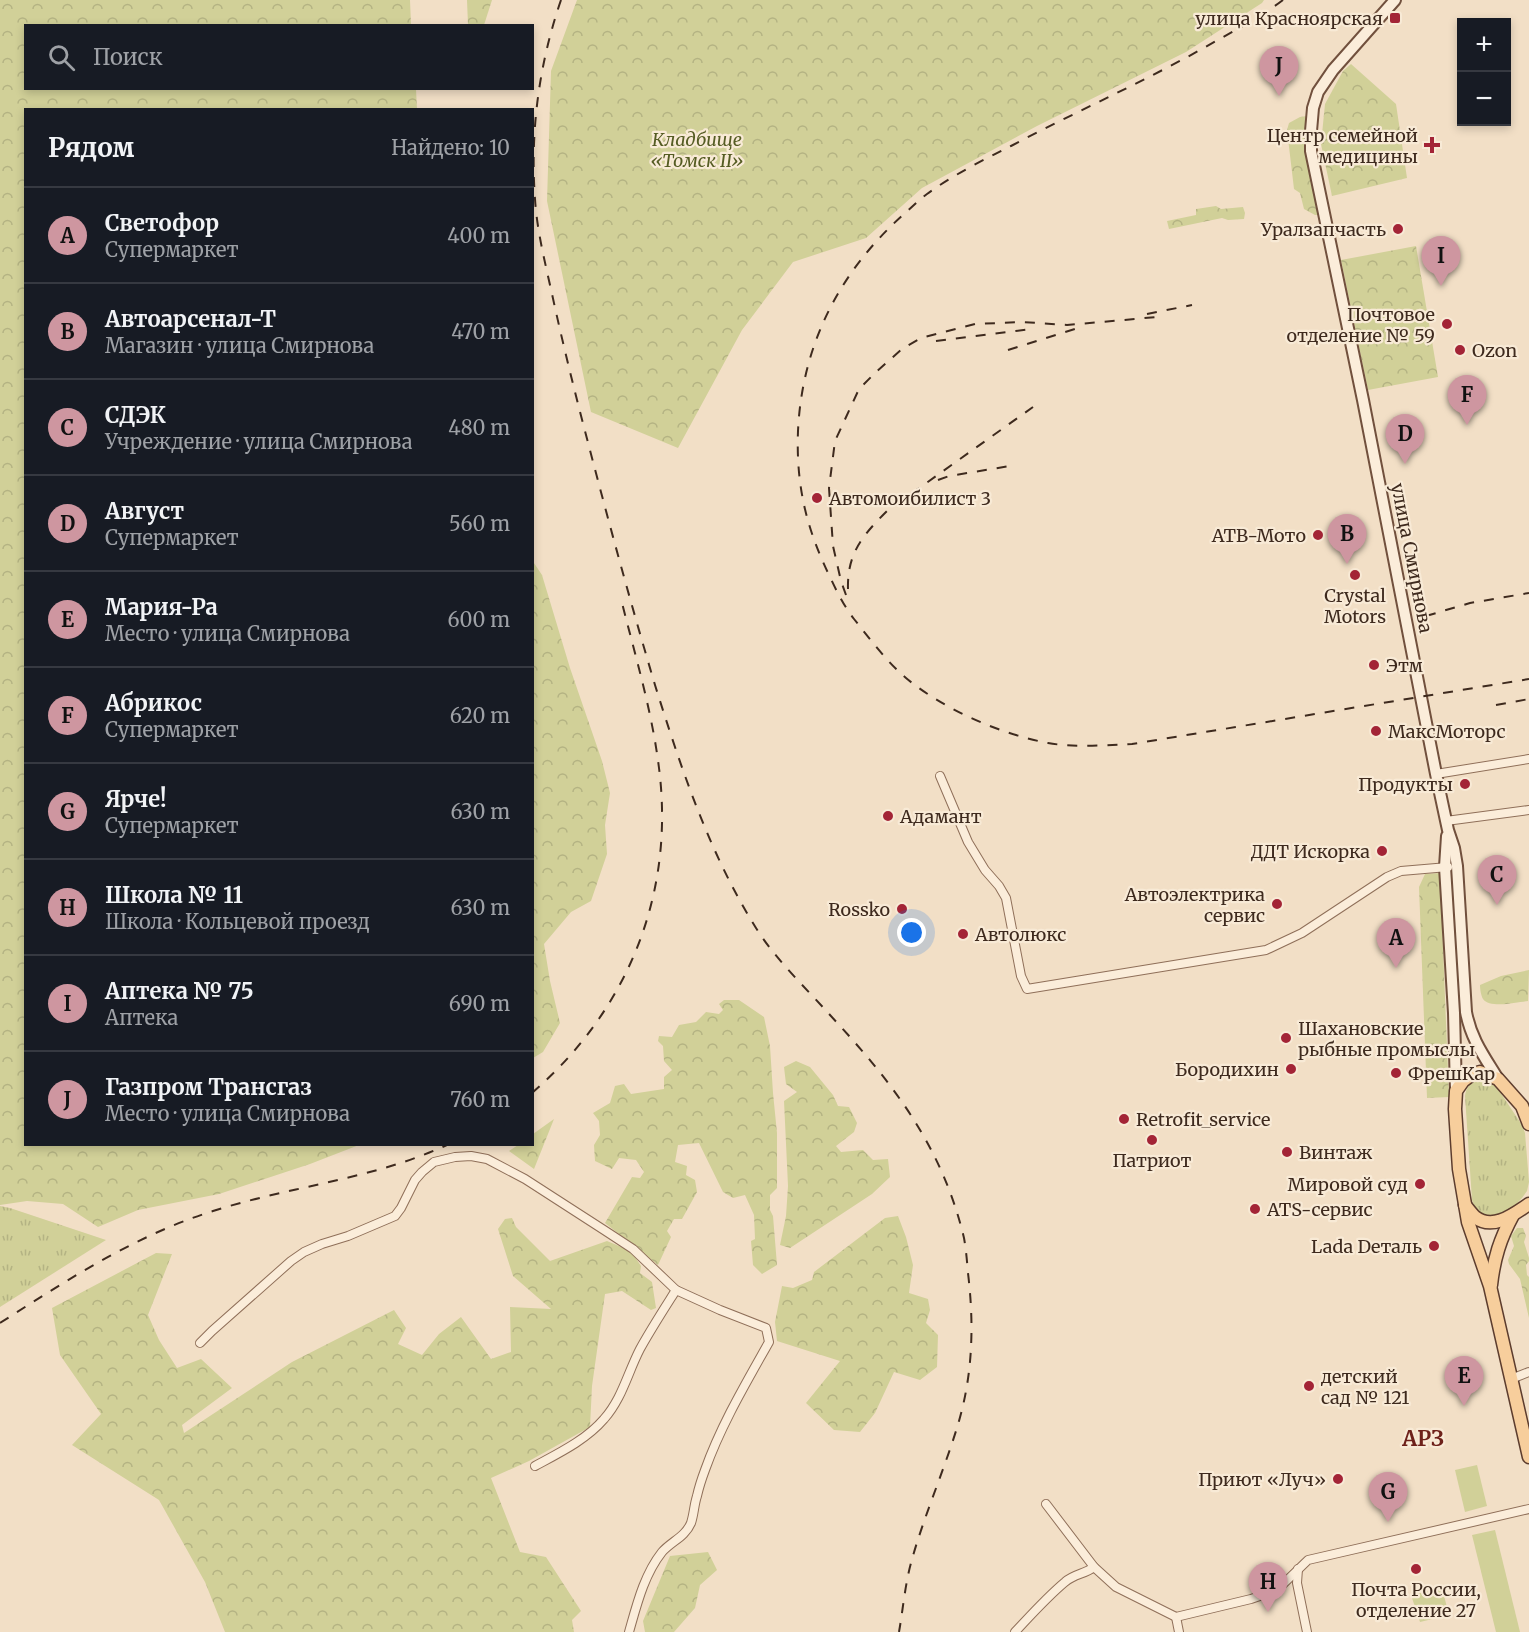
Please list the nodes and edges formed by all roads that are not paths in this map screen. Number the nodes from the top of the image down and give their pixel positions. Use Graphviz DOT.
graph roads {
  1 [pos="1395,0"];
  2 [pos="1529,759"];
  3 [pos="1436,774"];
  4 [pos="940,777"];
  5 [pos="1529,810"];
  6 [pos="1447,825"];
  7 [pos="1457,866"];
  8 [pos="1445,867"];
  9 [pos="1498,1079"];
  10 [pos="1456,1091"];
  11 [pos="1512,1093"];
  12 [pos="1529,1102"];
  13 [pos="1529,1124"];
  14 [pos="1464,1204"];
  15 [pos="1528,1204"];
  16 [pos="1513,1215"];
  17 [pos="1490,1286"];
  18 [pos="676,1290"];
  19 [pos="200,1343"];
  20 [pos="1529,1372"];
  21 [pos="1511,1379"];
  22 [pos="1529,1457"];
  23 [pos="535,1466"];
  24 [pos="1046,1504"];
  25 [pos="1529,1509"];
  26 [pos="1094,1567"];
  27 [pos="1298,1569"];
  28 [pos="1176,1617"];
  29 [pos="628,1632"];
  30 [pos="1015,1632"];
  31 [pos="1179,1632"];
  32 [pos="1307,1632"];
  1 -- 3 [label="main road, улица Смирнова"];
  2 -- 3 [label="street"];
  3 -- 6 [label="main road, улица Смирнова"];
  4 -- 8 [label="street"];
  5 -- 6 [label="street"];
  6 -- 7 [label="main road, улица Смирнова"];
  6 -- 8 [label="main road, улица Смирнова"];
  7 -- 8 [label="street"];
  7 -- 9 [label="main road, улица Смирнова"];
  8 -- 10 [label="main road, улица Смирнова"];
  9 -- 10 [label="main road"];
  9 -- 11 [label="main road"];
  10 -- 14 [label="main road"];
  11 -- 12 [label="main road"];
  11 -- 13 [label="main road"];
  14 -- 16 [label="main road"];
  14 -- 17 [label="main road"];
  15 -- 16 [label="main road"];
  16 -- 17 [label="main road"];
  17 -- 21 [label="main road"];
  18 -- 19 [label="street"];
  18 -- 23 [label="street"];
  18 -- 29 [label="street"];
  20 -- 21 [label="street"];
  21 -- 22 [label="main road"];
  24 -- 26 [label="street"];
  25 -- 27 [label="street"];
  26 -- 28 [label="street"];
  26 -- 30 [label="street"];
  27 -- 28 [label="street"];
  27 -- 32 [label="street"];
  28 -- 31 [label="street"];
}
